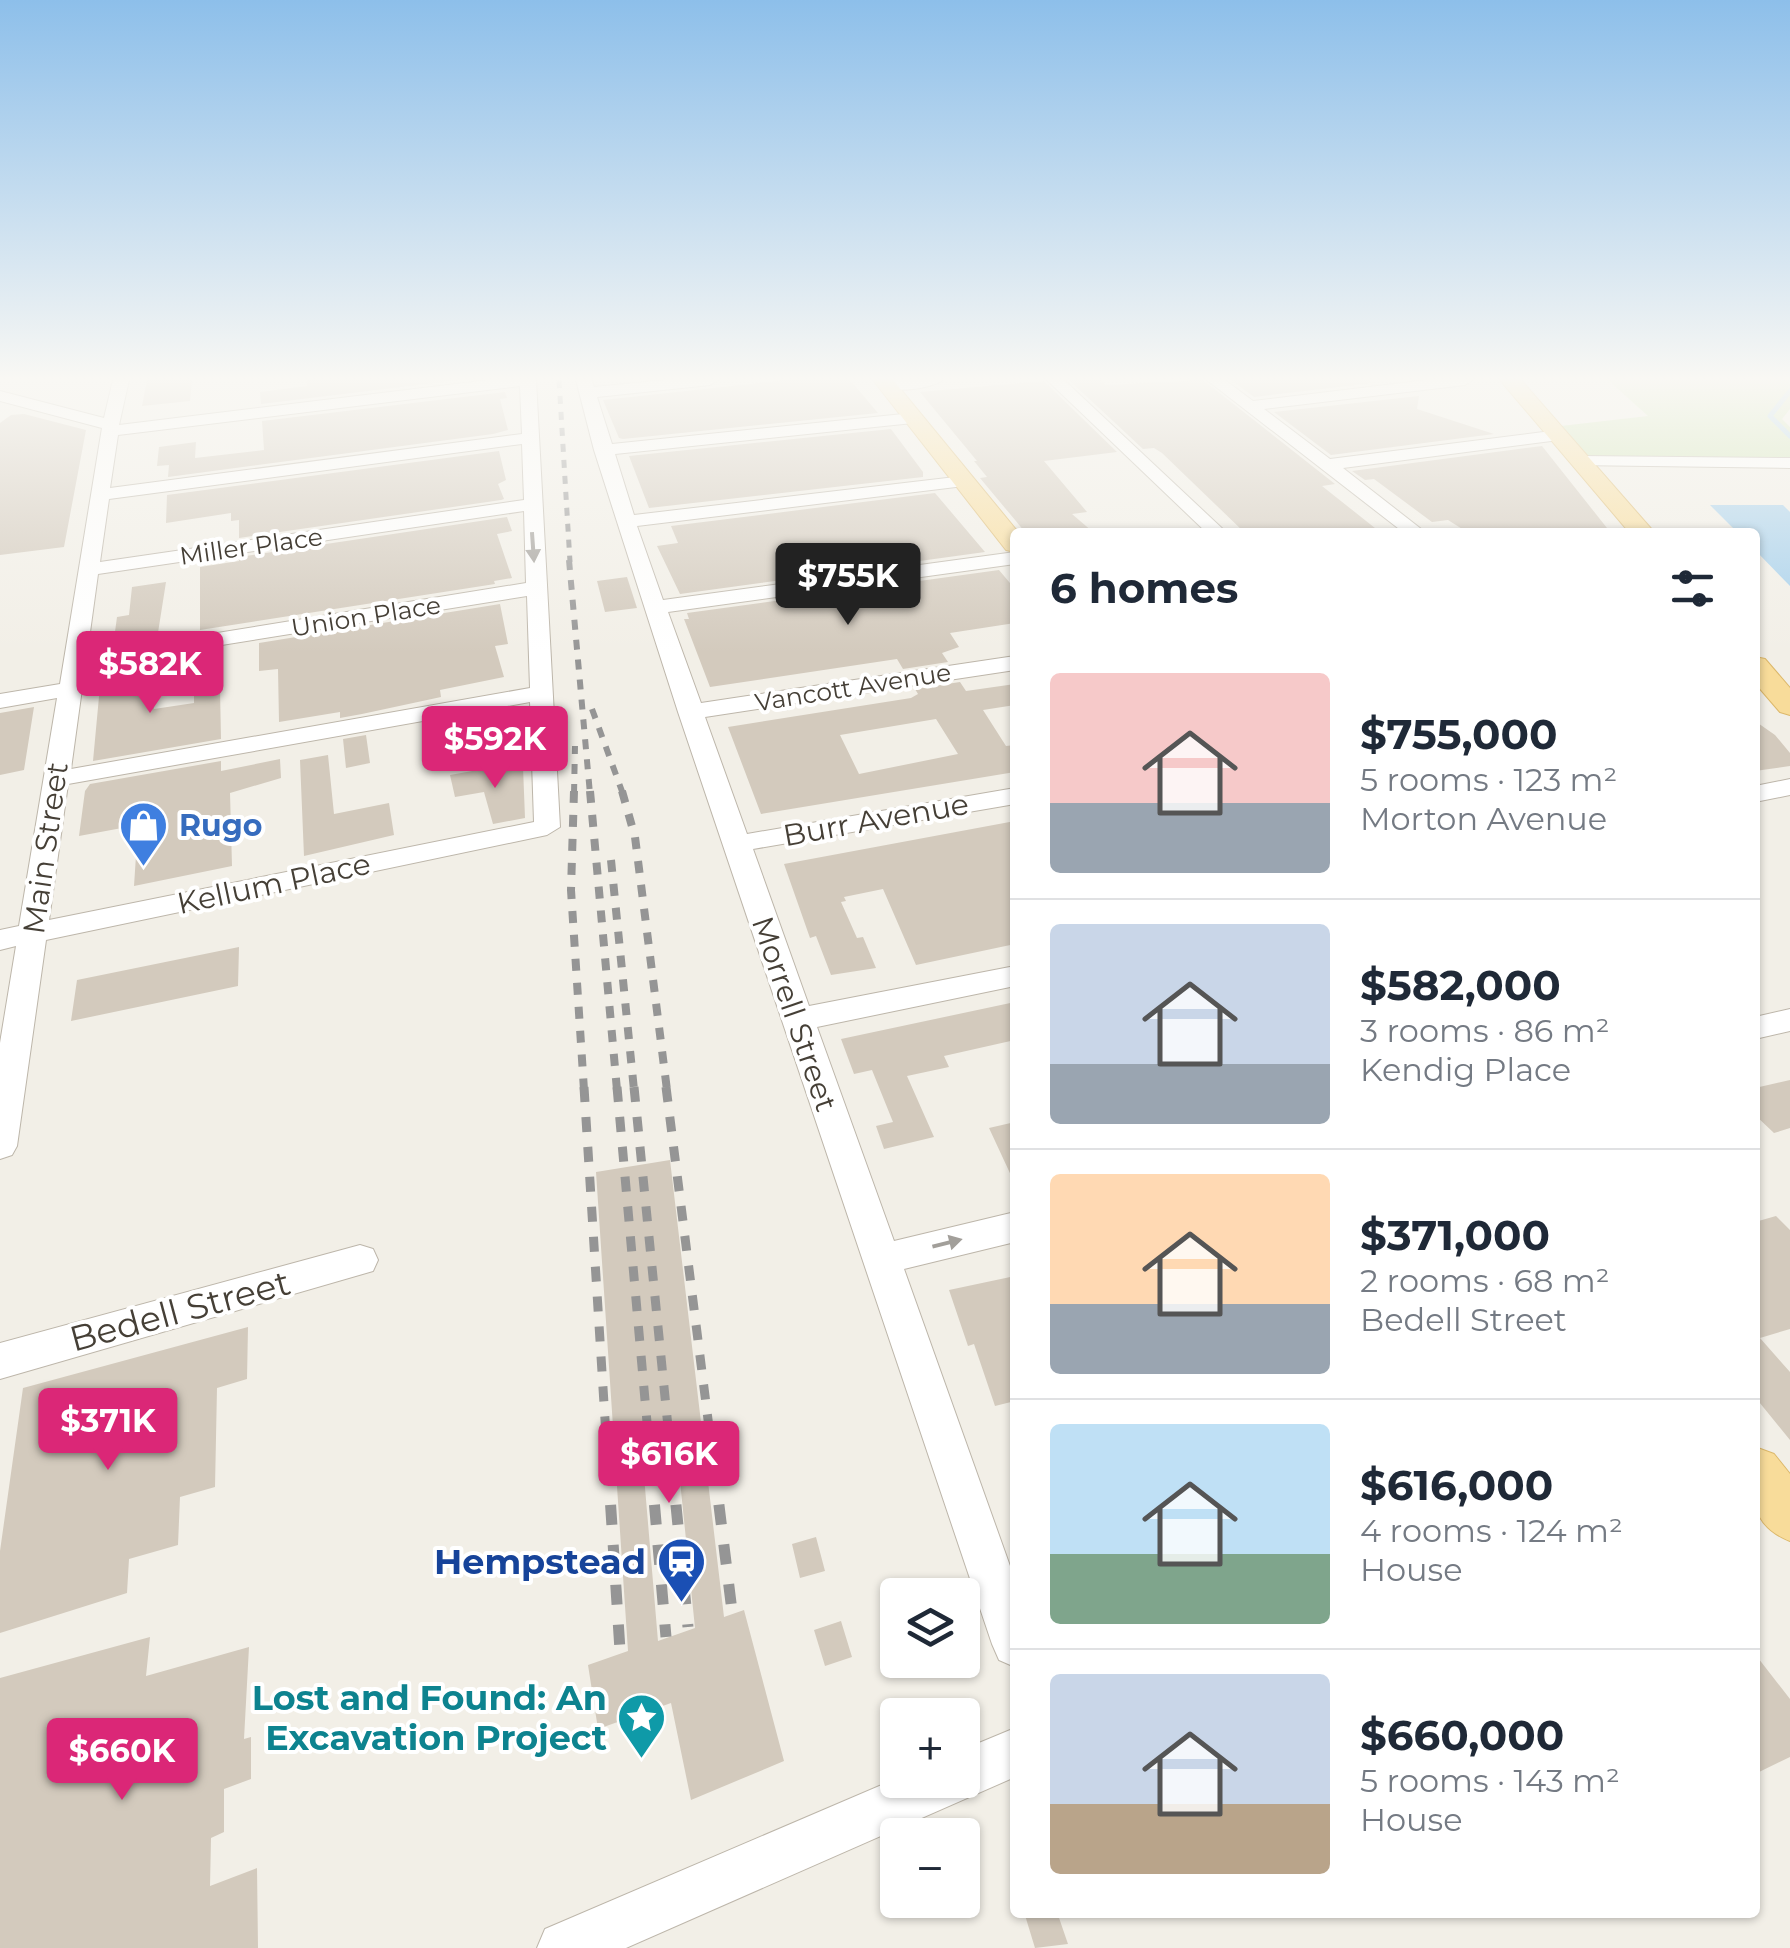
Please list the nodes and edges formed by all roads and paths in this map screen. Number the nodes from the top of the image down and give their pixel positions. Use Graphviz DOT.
graph roads {
  1 [pos="103,471"];
  2 [pos="277,471"];
  3 [pos="530,471"];
  4 [pos="610,471"];
  5 [pos="956,471"];
  6 [pos="1152,471"];
  7 [pos="1335,471"];
  8 [pos="1590,471"];
  9 [pos="964,481"];
  10 [pos="100,494"];
  11 [pos="530,505"];
  12 [pos="626,522"];
  13 [pos="1213,528"];
  14 [pos="1410,528"];
  15 [pos="1639,528"];
  16 [pos="1010,539"];
  17 [pos="1010,559"];
  18 [pos="91,569"];
  19 [pos="536,588"];
  20 [pos="654,606"];
  21 [pos="77,662"];
  22 [pos="1010,663"];
  23 [pos="1760,671"];
  24 [pos="72,689"];
  25 [pos="539,693"];
  26 [pos="0,700"];
  27 [pos="1790,706"];
  28 [pos="690,712"];
  29 [pos="55,779"];
  30 [pos="1790,787"];
  31 [pos="1760,793"];
  32 [pos="1010,797"];
  33 [pos="737,844"];
  34 [pos="34,934"];
  35 [pos="0,940"];
  36 [pos="1010,977"];
  37 [pos="796,1020"];
  38 [pos="1790,1020"];
  39 [pos="1760,1027"];
  40 [pos="0,1146"];
  41 [pos="1010,1228"];
  42 [pos="360,1260"];
  43 [pos="879,1260"];
  44 [pos="0,1361"];
  45 [pos="1760,1478"];
  46 [pos="1790,1515"];
  47 [pos="1010,1630"];
  48 [pos="1010,1754"];
  49 [pos="980,1767"];
  50 [pos="909,1798"];
  51 [pos="564,1948"];
  1 -- 10 [label="street, Main Street"];
  2 -- 10 [label="street"];
  3 -- 11 [label="street"];
  4 -- 12 [label="street, Morrell Street"];
  5 -- 9 [label="main road"];
  6 -- 13 [label="street"];
  7 -- 14 [label="street"];
  8 -- 15 [label="main road"];
  9 -- 12 [label="street"];
  9 -- 16 [label="main road"];
  10 -- 18 [label="street, Main Street"];
  11 -- 18 [label="street, Miller Place"];
  11 -- 19 [label="street, one-way"];
  12 -- 20 [label="street, Morrell Street"];
  17 -- 20 [label="street"];
  18 -- 21 [label="street, Main Street"];
  19 -- 21 [label="street, Union Place"];
  19 -- 25 [label="street"];
  20 -- 28 [label="street, Morrell Street"];
  21 -- 24 [label="street, Main Street"];
  22 -- 28 [label="street, Vancott Avenue"];
  23 -- 27 [label="main road"];
  24 -- 26 [label="street"];
  24 -- 29 [label="street, Main Street"];
  25 -- 29 [label="street"];
  25 -- 34 [label="street, Kellum Place"];
  28 -- 33 [label="street, Morrell Street"];
  29 -- 34 [label="street, Main Street"];
  30 -- 31 [label="street"];
  32 -- 33 [label="street, Burr Avenue"];
  33 -- 37 [label="street, Morrell Street"];
  34 -- 35 [label="street, Kellum Place"];
  34 -- 40 [label="street, Main Street"];
  36 -- 37 [label="street"];
  37 -- 43 [label="street, Morrell Street"];
  38 -- 39 [label="street"];
  43 -- 41 [label="street, one-way"];
  42 -- 44 [label="street, Bedell Street"];
  43 -- 47 [label="street, Morrell Street"];
  45 -- 46 [label="main road"];
  48 -- 49 [label="street"];
  50 -- 51 [label="street"];
}
